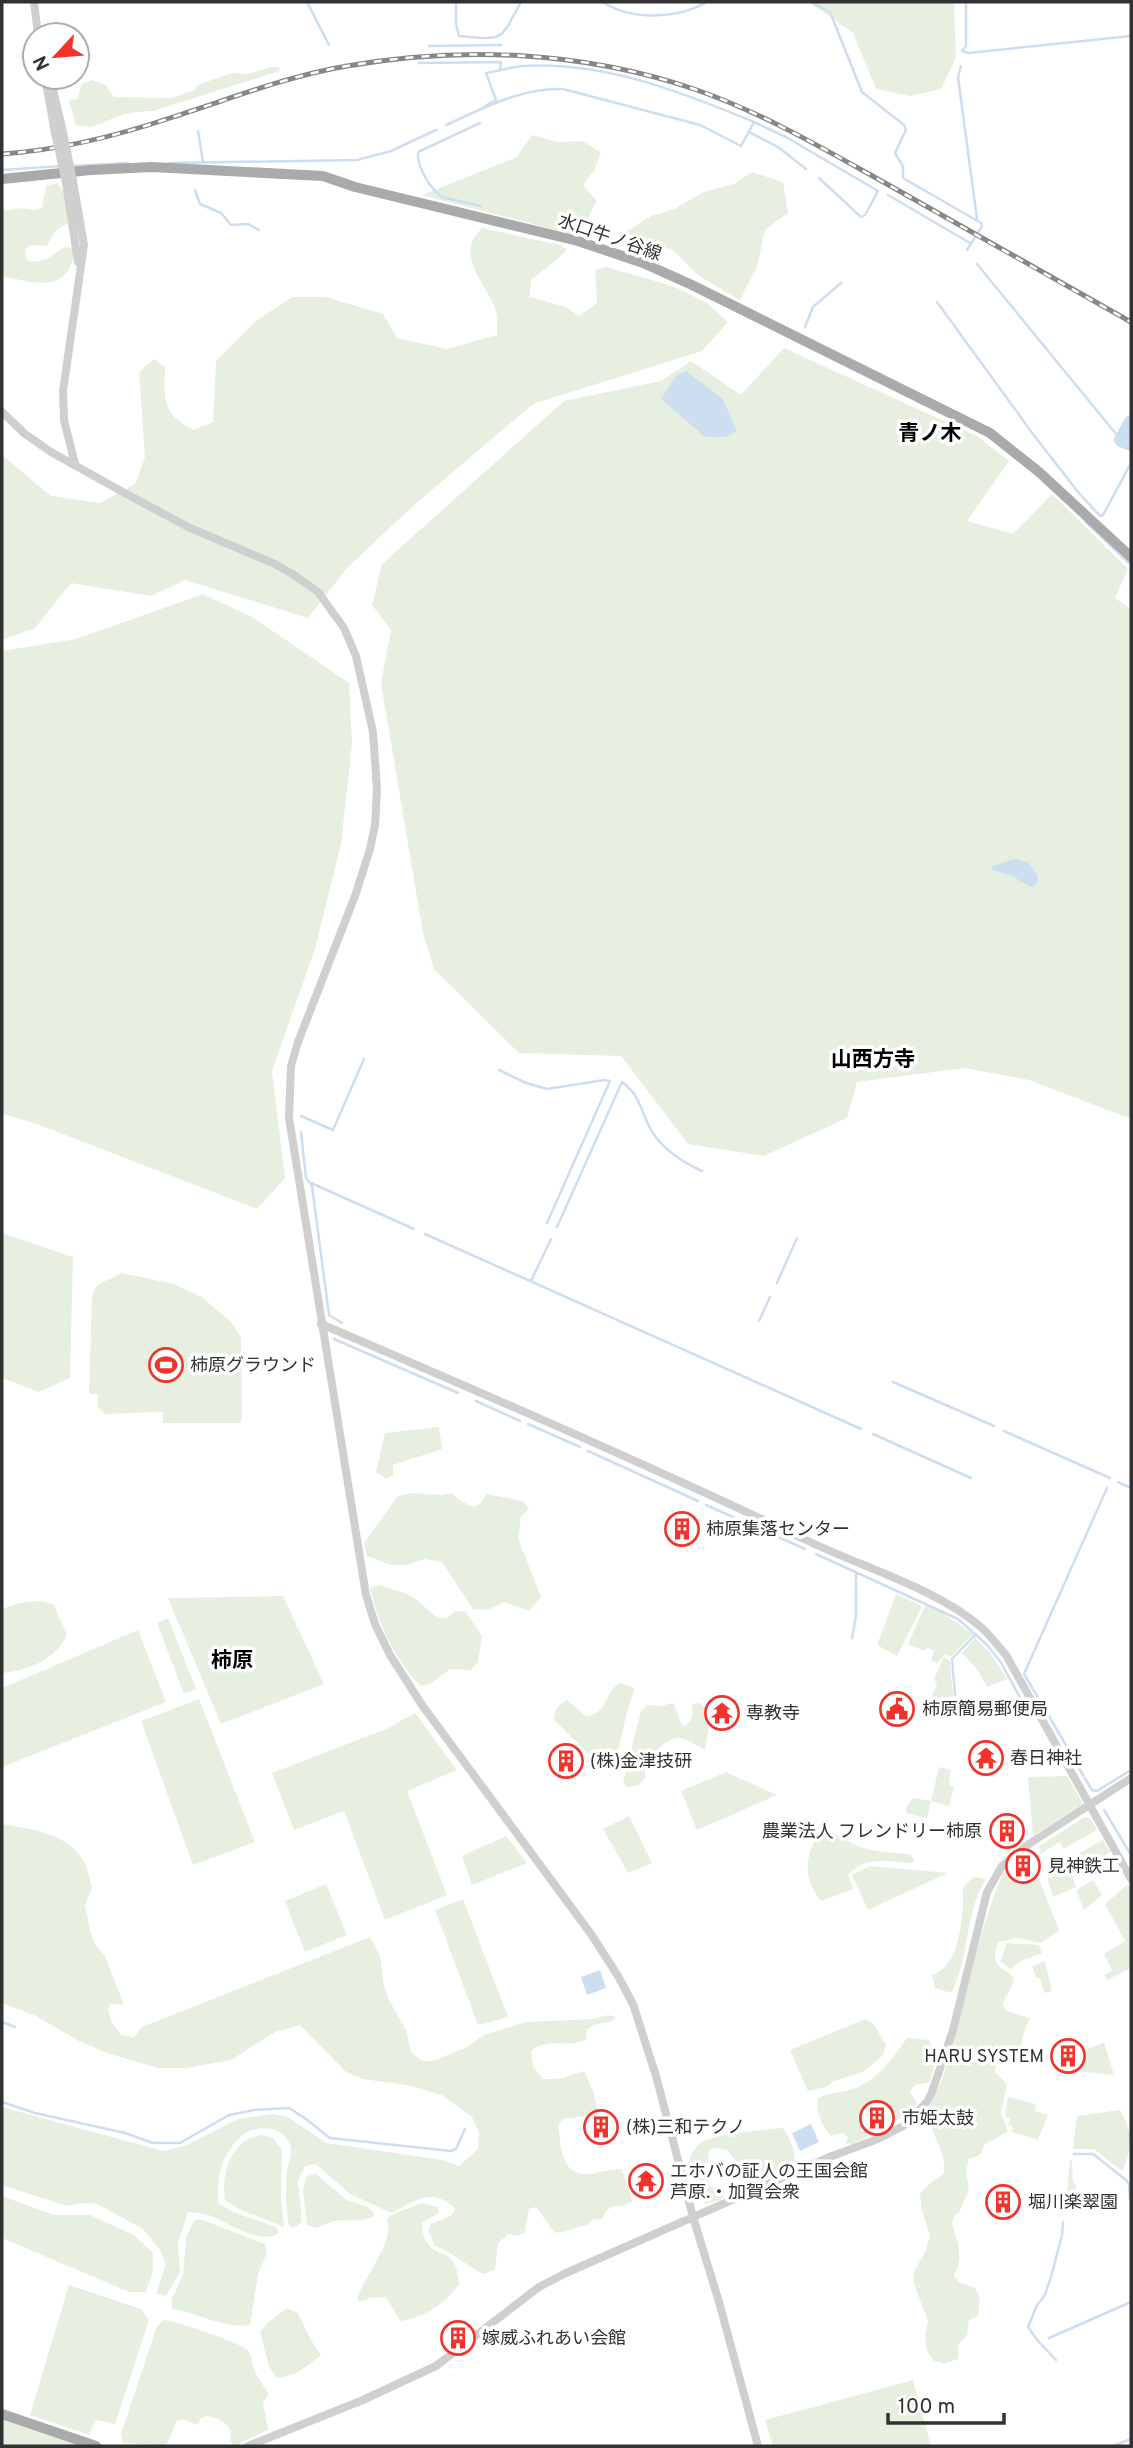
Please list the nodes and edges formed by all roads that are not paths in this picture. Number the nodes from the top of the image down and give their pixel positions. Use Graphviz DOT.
graph roads {
  1 [pos="34,2"];
  2 [pos="36,21"];
  3 [pos="51,91"];
  4 [pos="2,179"];
  5 [pos="2,412"];
  6 [pos="75,464"];
  7 [pos="1131,557"];
  8 [pos="321,1324"];
  9 [pos="1131,1778"];
  10 [pos="1091,1804"];
  11 [pos="1131,1879"];
  12 [pos="692,2217"];
  13 [pos="2,2414"];
  14 [pos="96,2446"];
  15 [pos="248,2446"];
  16 [pos="758,2446"];
  1 -- 2 [label="street"];
  3 -- 6 [label="street, bridge"];
  4 -- 7 [label="main road, 水口牛ノ谷線"];
  5 -- 6 [label="street"];
  6 -- 8 [label="street"];
  8 -- 10 [label="street"];
  8 -- 12 [label="street"];
  9 -- 10 [label="street"];
  10 -- 11 [label="street"];
  10 -- 12 [label="street"];
  12 -- 15 [label="street"];
  12 -- 16 [label="street"];
  13 -- 14 [label="main road"];
}
